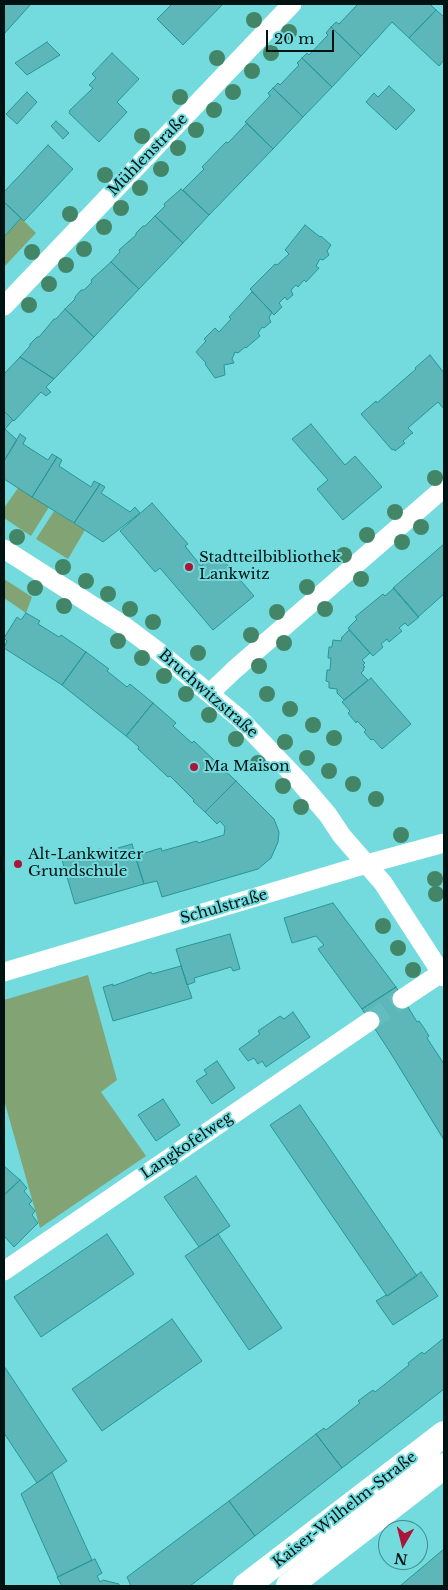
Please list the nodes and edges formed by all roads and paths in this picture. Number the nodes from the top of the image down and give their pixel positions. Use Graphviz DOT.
graph roads {
  1 [pos="292,4"];
  2 [pos="4,306"];
  3 [pos="444,488"];
  4 [pos="4,548"];
  5 [pos="210,693"];
  6 [pos="444,843"];
  7 [pos="367,864"];
  8 [pos="4,972"];
  9 [pos="443,975"];
  10 [pos="402,999"];
  11 [pos="370,1021"];
  12 [pos="4,1270"];
  13 [pos="444,1434"];
  14 [pos="444,1466"];
  15 [pos="246,1586"];
  16 [pos="289,1586"];
  1 -- 2 [label="street, Mühlenstraße"];
  3 -- 5 [label="street"];
  4 -- 5 [label="street, Bruchwitzstraße"];
  5 -- 7 [label="street, Bruchwitzstraße"];
  6 -- 7 [label="street, Schulstraße"];
  7 -- 8 [label="street, Schulstraße"];
  7 -- 9 [label="street, Bruchwitzstraße"];
  9 -- 10 [label="street"];
  11 -- 12 [label="street, Langkofelweg"];
  13 -- 15 [label="main road, Kaiser-Wilhelm-Straße"];
  14 -- 16 [label="main road, Kaiser-Wilhelm-Straße"];
}
